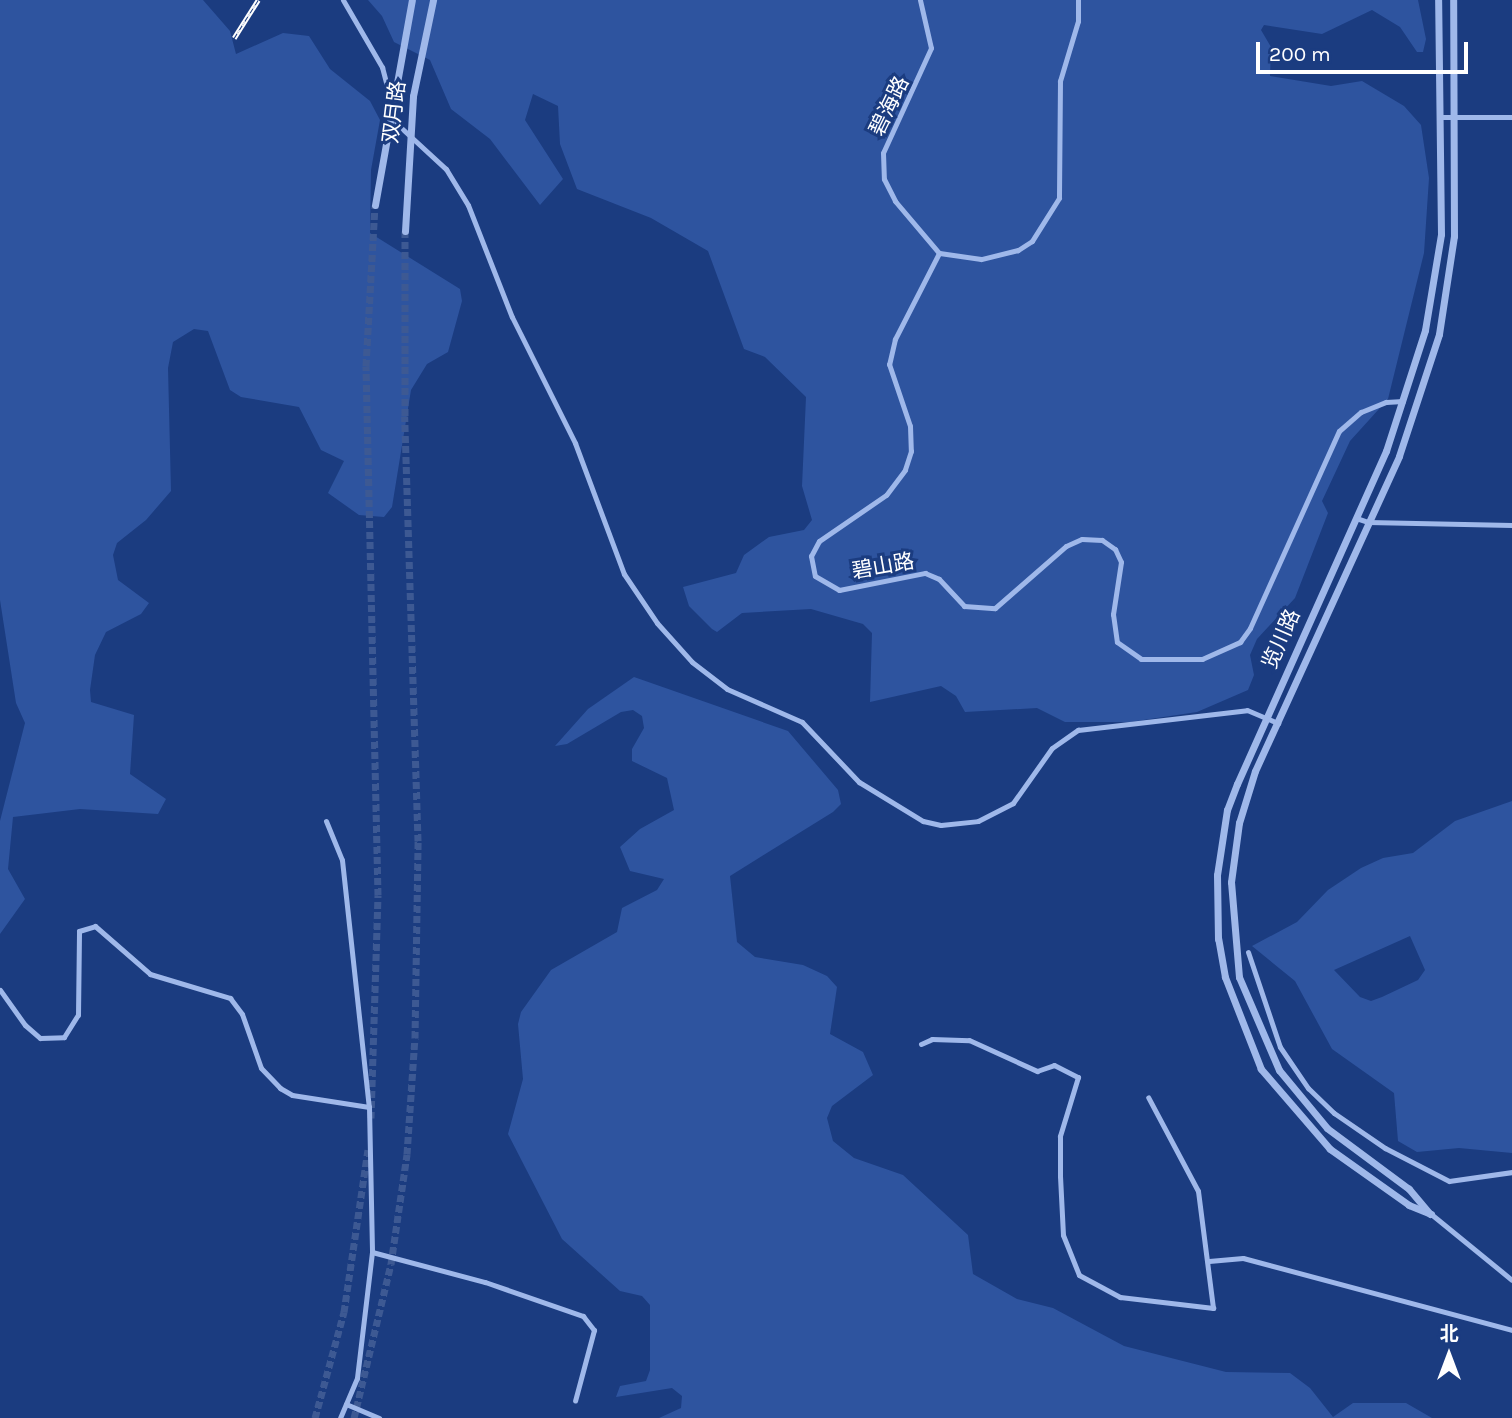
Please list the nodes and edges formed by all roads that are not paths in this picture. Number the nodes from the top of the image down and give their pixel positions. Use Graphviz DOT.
graph roads {
  1 [pos="343,0"];
  2 [pos="412,0"];
  3 [pos="433,0"];
  4 [pos="920,0"];
  5 [pos="1078,0"];
  6 [pos="1438,0"];
  7 [pos="1453,0"];
  8 [pos="1441,117"];
  9 [pos="1455,117"];
  10 [pos="1512,117"];
  11 [pos="375,205"];
  12 [pos="405,231"];
  13 [pos="939,253"];
  14 [pos="1404,401"];
  15 [pos="1356,517"];
  16 [pos="1368,522"];
  17 [pos="1512,525"];
  18 [pos="1265,718"];
  19 [pos="1278,723"];
  20 [pos="326,821"];
  21 [pos="1234,951"];
  22 [pos="1248,952"];
  23 [pos="1220,953"];
  24 [pos="0,990"];
  25 [pos="921,1044"];
  26 [pos="1148,1097"];
  27 [pos="369,1107"];
  28 [pos="1512,1172"];
  29 [pos="1431,1214"];
  30 [pos="372,1252"];
  31 [pos="1209,1261"];
  32 [pos="1512,1280"];
  33 [pos="1512,1330"];
  34 [pos="575,1401"];
  35 [pos="346,1404"];
  36 [pos="340,1418"];
  37 [pos="379,1418"];
  1 -- 18 [label="street"];
  2 -- 11 [label="street, 双月路"];
  3 -- 12 [label="street, 双月路"];
  4 -- 13 [label="street, 碧海路"];
  5 -- 13 [label="street"];
  6 -- 8 [label="street, 览川路"];
  7 -- 9 [label="street, 览川路"];
  8 -- 9 [label="street"];
  8 -- 14 [label="street, 览川路"];
  9 -- 10 [label="street"];
  9 -- 16 [label="street, 览川路"];
  13 -- 14 [label="street, 碧山路"];
  14 -- 15 [label="street, 览川路"];
  15 -- 16 [label="street"];
  15 -- 18 [label="street, 览川路"];
  16 -- 17 [label="street"];
  16 -- 19 [label="street, 览川路"];
  18 -- 19 [label="street"];
  18 -- 23 [label="street, 览川路"];
  19 -- 21 [label="street, 览川路"];
  20 -- 27 [label="street"];
  21 -- 23 [label="street"];
  21 -- 29 [label="street, 览川路"];
  22 -- 28 [label="street"];
  23 -- 29 [label="street, 览川路"];
  24 -- 27 [label="street"];
  25 -- 31 [label="street"];
  26 -- 31 [label="street"];
  27 -- 30 [label="street"];
  29 -- 32 [label="street, 览川路"];
  30 -- 34 [label="street"];
  30 -- 35 [label="street"];
  31 -- 33 [label="street"];
  35 -- 36 [label="street"];
  35 -- 37 [label="street"];
}
